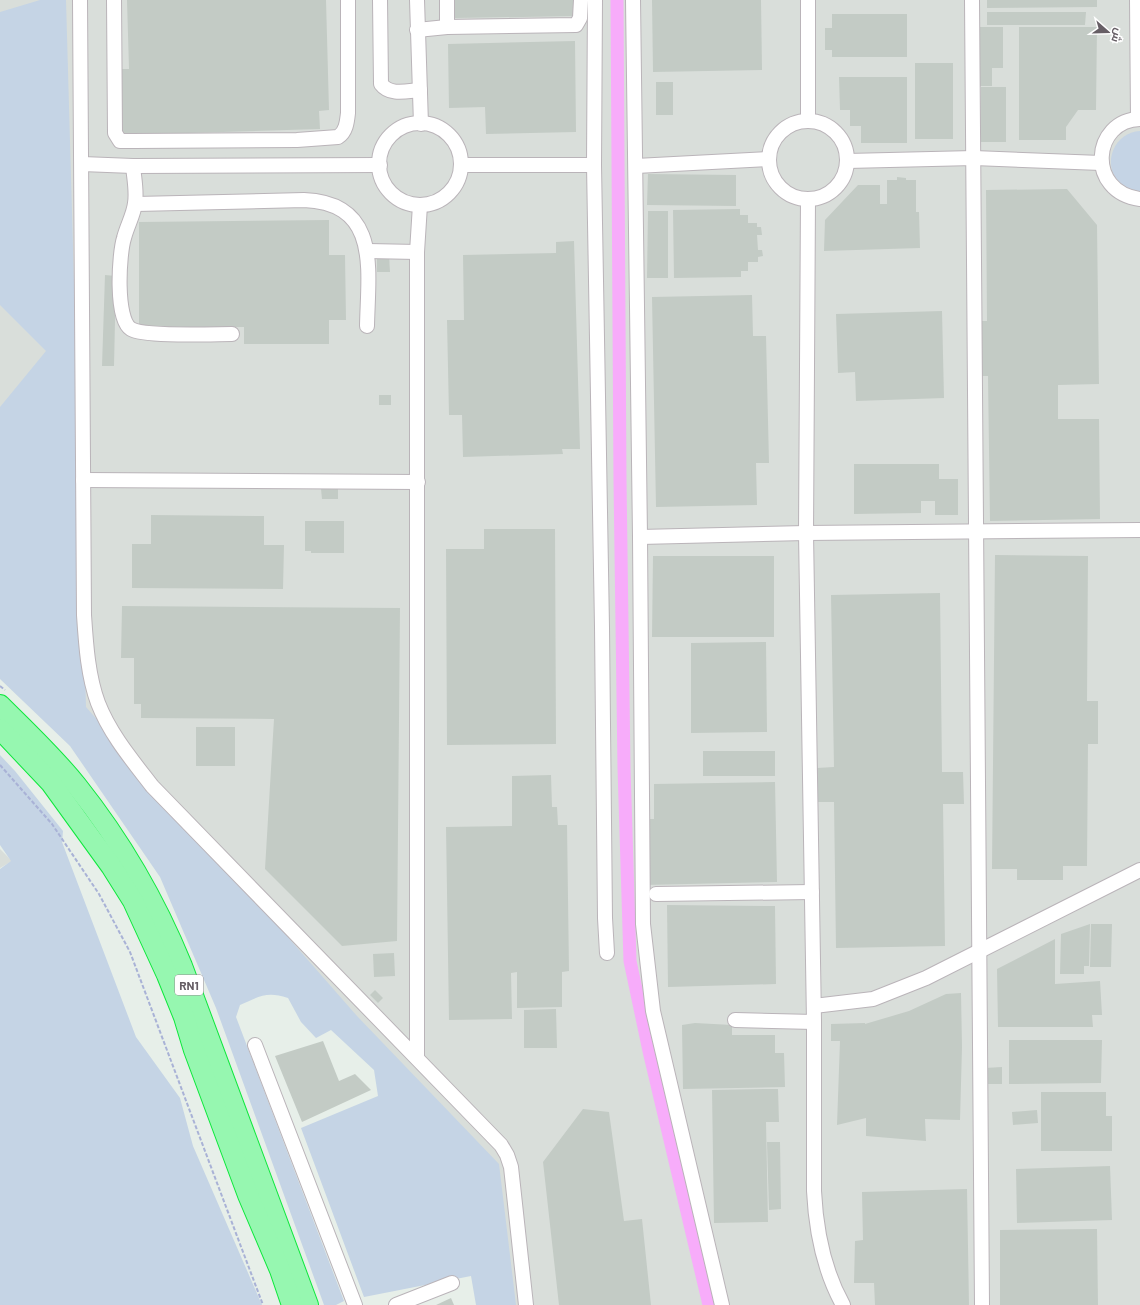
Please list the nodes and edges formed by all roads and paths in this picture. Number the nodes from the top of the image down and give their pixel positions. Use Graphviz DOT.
graph roads {
  1 [pos="80,0"];
  2 [pos="114,0"];
  3 [pos="348,0"];
  4 [pos="380,0"];
  5 [pos="417,0"];
  6 [pos="447,0"];
  7 [pos="581,0"];
  8 [pos="595,0"];
  9 [pos="633,0"];
  10 [pos="808,0"];
  11 [pos="972,0"];
  12 [pos="1137,0"];
  13 [pos="447,27"];
  14 [pos="417,30"];
  15 [pos="420,90"];
  16 [pos="1139,119"];
  17 [pos="808,121"];
  18 [pos="421,124"];
  19 [pos="974,158"];
  20 [pos="769,159"];
  21 [pos="847,161"];
  22 [pos="1101,163"];
  23 [pos="82,164"];
  24 [pos="380,165"];
  25 [pos="461,165"];
  26 [pos="594,165"];
  27 [pos="133,166"];
  28 [pos="636,166"];
  29 [pos="808,199"];
  30 [pos="1140,199"];
  31 [pos="136,204"];
  32 [pos="420,205"];
  33 [pos="368,252"];
  34 [pos="417,252"];
  35 [pos="367,326"];
  36 [pos="232,334"];
  37 [pos="83,480"];
  38 [pos="418,482"];
  39 [pos="1140,530"];
  40 [pos="976,532"];
  41 [pos="806,533"];
  42 [pos="640,537"];
  43 [pos="0,705"];
  44 [pos="0,729"];
  45 [pos="0,765"];
  46 [pos="1140,870"];
  47 [pos="812,892"];
  48 [pos="656,894"];
  49 [pos="978,952"];
  50 [pos="607,953"];
  51 [pos="814,1006"];
  52 [pos="735,1020"];
  53 [pos="814,1022"];
  54 [pos="255,1045"];
  55 [pos="416,1056"];
  56 [pos="452,1283"];
  57 [pos="263,1305"];
  58 [pos="292,1305"];
  59 [pos="308,1305"];
  60 [pos="355,1305"];
  61 [pos="396,1305"];
  62 [pos="526,1305"];
  63 [pos="722,1305"];
  64 [pos="843,1305"];
  65 [pos="982,1305"];
  1 -- 23 [label="street"];
  2 -- 3 [label="street"];
  4 -- 15 [label="street"];
  5 -- 14 [label="street"];
  6 -- 13 [label="street"];
  7 -- 13 [label="street"];
  8 -- 26 [label="street"];
  9 -- 28 [label="street"];
  10 -- 17 [label="street"];
  11 -- 19 [label="street"];
  12 -- 16 [label="street"];
  13 -- 14 [label="street"];
  14 -- 15 [label="street"];
  15 -- 18 [label="street"];
  16 -- 22 [label="street"];
  17 -- 20 [label="street"];
  17 -- 21 [label="street"];
  18 -- 24 [label="street"];
  18 -- 25 [label="street"];
  19 -- 21 [label="street"];
  19 -- 22 [label="street"];
  19 -- 40 [label="street"];
  20 -- 28 [label="street"];
  20 -- 29 [label="street"];
  21 -- 29 [label="street"];
  22 -- 30 [label="street"];
  23 -- 27 [label="street"];
  23 -- 37 [label="street"];
  24 -- 27 [label="street"];
  24 -- 32 [label="street"];
  25 -- 26 [label="street"];
  25 -- 32 [label="street"];
  26 -- 50 [label="street"];
  27 -- 31 [label="street"];
  28 -- 42 [label="street"];
  29 -- 41 [label="street"];
  31 -- 33 [label="street"];
  31 -- 36 [label="street"];
  32 -- 34 [label="street"];
  33 -- 34 [label="street"];
  33 -- 35 [label="street"];
  34 -- 38 [label="street"];
  37 -- 38 [label="street"];
  37 -- 55 [label="street"];
  38 -- 55 [label="street"];
  39 -- 40 [label="street"];
  40 -- 41 [label="street"];
  40 -- 49 [label="street"];
  41 -- 42 [label="street"];
  41 -- 47 [label="street"];
  42 -- 63 [label="street"];
  43 -- 59 [label="highway, RN1"];
  44 -- 58 [label="highway, RN1"];
  45 -- 57 [label="path"];
  46 -- 49 [label="street"];
  47 -- 48 [label="street"];
  47 -- 51 [label="street"];
  49 -- 51 [label="street"];
  49 -- 65 [label="street"];
  51 -- 53 [label="street"];
  52 -- 53 [label="street"];
  53 -- 64 [label="street"];
  54 -- 60 [label="street"];
  55 -- 62 [label="street"];
  56 -- 61 [label="street"];
}
